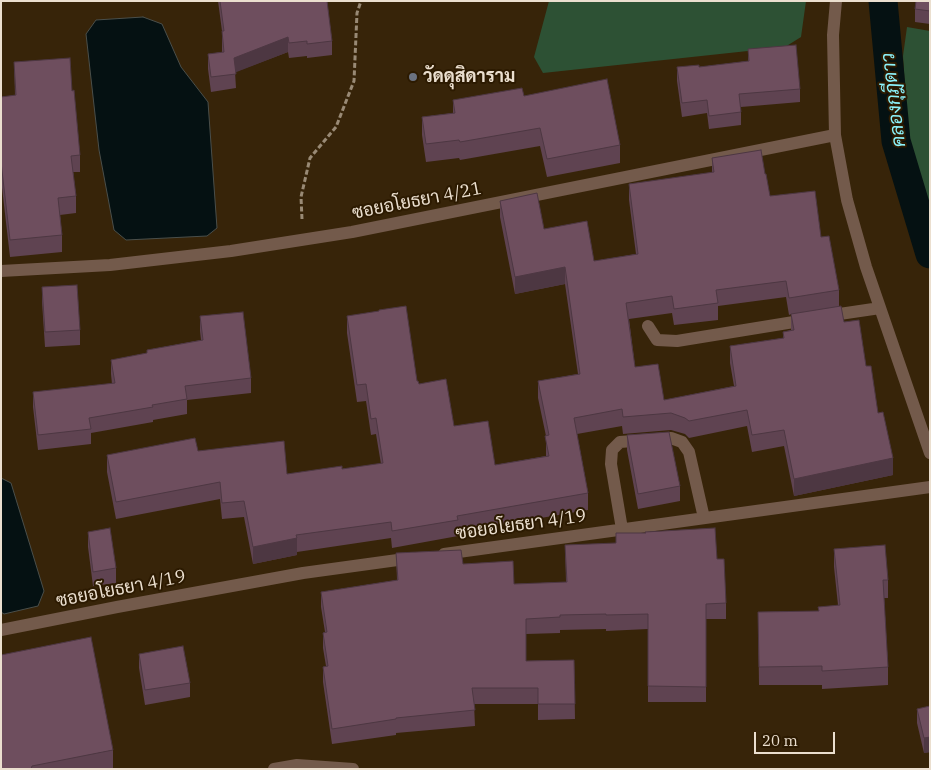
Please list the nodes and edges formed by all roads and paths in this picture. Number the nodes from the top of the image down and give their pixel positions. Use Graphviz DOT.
graph roads {
  1 [pos="360,1"];
  2 [pos="836,1"];
  3 [pos="835,135"];
  4 [pos="303,240"];
  5 [pos="1,271"];
  6 [pos="880,308"];
  7 [pos="648,326"];
  8 [pos="930,453"];
  9 [pos="930,487"];
  10 [pos="704,518"];
  11 [pos="622,529"];
  12 [pos="1,630"];
  13 [pos="274,769"];
  14 [pos="353,769"];
  1 -- 4 [label="path"];
  2 -- 3 [label="street"];
  3 -- 4 [label="street, ซอยอโยธยา 4/21"];
  3 -- 6 [label="street"];
  4 -- 5 [label="street, ซอยอโยธยา 4/21"];
  6 -- 7 [label="street"];
  6 -- 8 [label="street"];
  9 -- 10 [label="street, ซอยอโยธยา 4/19"];
  10 -- 11 [label="street, ซอยอโยธยา 4/19"];
  10 -- 11 [label="street"];
  11 -- 12 [label="street, ซอยอโยธยา 4/19"];
  13 -- 14 [label="street"];
}
